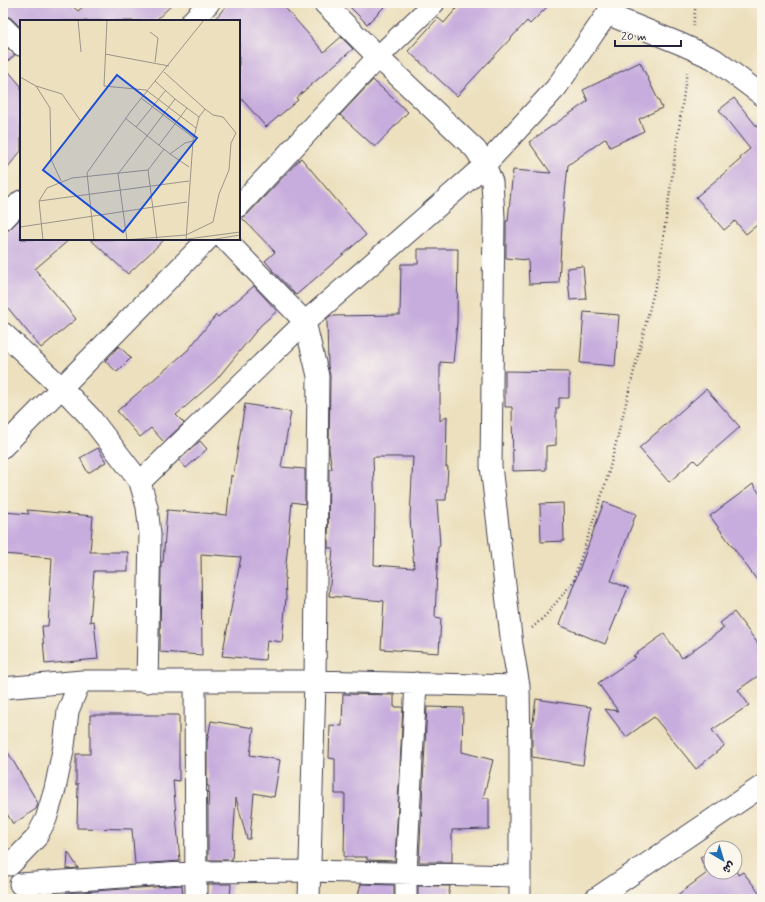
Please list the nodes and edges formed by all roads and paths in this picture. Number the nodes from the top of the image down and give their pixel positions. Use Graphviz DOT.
graph roads {
  1 [pos="209,3"];
  2 [pos="324,3"];
  3 [pos="434,3"];
  4 [pos="696,3"];
  5 [pos="610,8"];
  6 [pos="193,20"];
  7 [pos="3,27"];
  8 [pos="20,44"];
  9 [pos="691,48"];
  10 [pos="378,57"];
  11 [pos="762,95"];
  12 [pos="485,165"];
  13 [pos="20,202"];
  14 [pos="240,205"];
  15 [pos="3,220"];
  16 [pos="207,240"];
  17 [pos="226,240"];
  18 [pos="305,322"];
  19 [pos="3,334"];
  20 [pos="62,388"];
  21 [pos="3,447"];
  22 [pos="140,482"];
  23 [pos="512,645"];
  24 [pos="82,681"];
  25 [pos="315,681"];
  26 [pos="148,682"];
  27 [pos="195,682"];
  28 [pos="416,683"];
  29 [pos="519,686"];
  30 [pos="3,688"];
  31 [pos="762,786"];
  32 [pos="7,860"];
  33 [pos="310,871"];
  34 [pos="196,872"];
  35 [pos="406,873"];
  36 [pos="519,876"];
  37 [pos="23,892"];
  38 [pos="196,899"];
  39 [pos="309,899"];
  40 [pos="406,899"];
  41 [pos="520,899"];
  42 [pos="595,899"];
  1 -- 6 [label="street"];
  2 -- 10 [label="street"];
  3 -- 10 [label="street"];
  4 -- 9 [label="path"];
  5 -- 9 [label="street"];
  5 -- 12 [label="street"];
  7 -- 8 [label="street"];
  9 -- 11 [label="street"];
  9 -- 23 [label="path"];
  10 -- 12 [label="street"];
  10 -- 14 [label="street"];
  12 -- 18 [label="street"];
  12 -- 23 [label="street"];
  13 -- 15 [label="street"];
  16 -- 20 [label="street"];
  17 -- 18 [label="street"];
  18 -- 22 [label="street"];
  18 -- 25 [label="street"];
  19 -- 20 [label="street"];
  20 -- 21 [label="street"];
  20 -- 22 [label="street"];
  22 -- 26 [label="street"];
  23 -- 29 [label="street"];
  24 -- 26 [label="street"];
  24 -- 30 [label="street"];
  24 -- 32 [label="street"];
  25 -- 27 [label="street"];
  25 -- 28 [label="street"];
  25 -- 33 [label="street"];
  26 -- 27 [label="street"];
  27 -- 34 [label="street"];
  28 -- 29 [label="street"];
  28 -- 35 [label="street"];
  29 -- 36 [label="street"];
  31 -- 42 [label="street"];
  32 -- 37 [label="street"];
  33 -- 34 [label="street"];
  33 -- 35 [label="street"];
  33 -- 39 [label="street"];
  34 -- 37 [label="street"];
  34 -- 38 [label="street"];
  35 -- 36 [label="street"];
  35 -- 40 [label="street"];
  36 -- 41 [label="street"];
}
